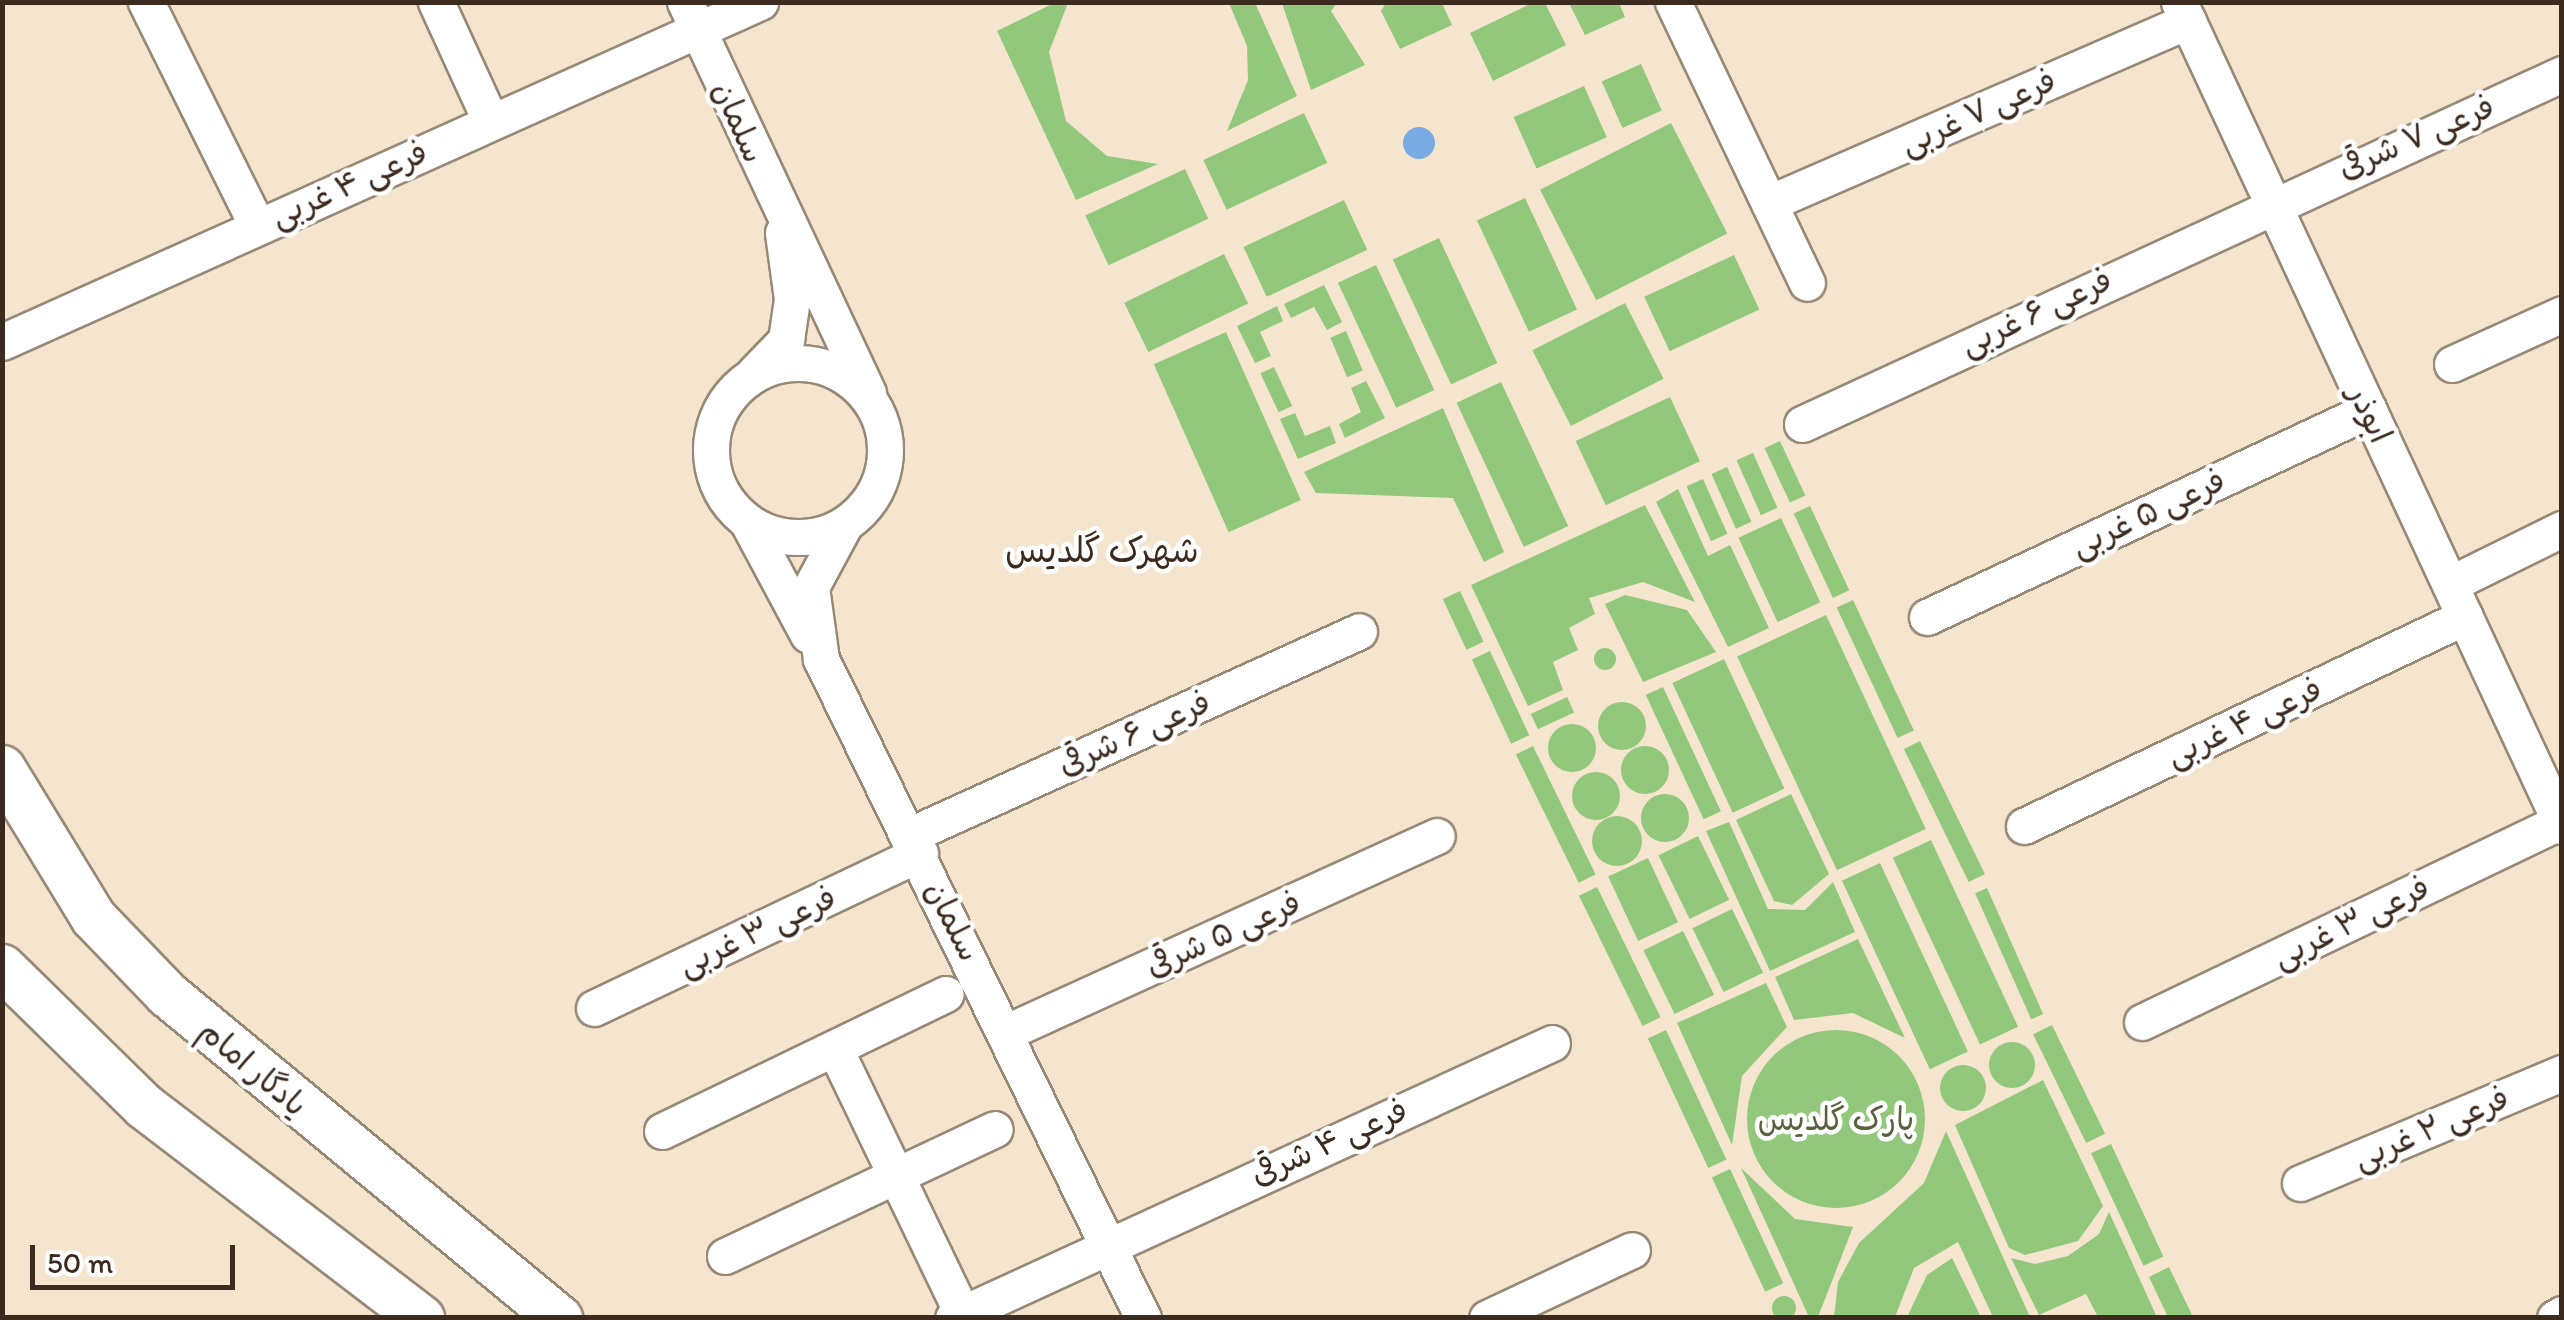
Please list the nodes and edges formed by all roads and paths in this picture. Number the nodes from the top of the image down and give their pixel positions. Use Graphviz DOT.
graph roads {
  1 [pos="146,2"];
  2 [pos="436,2"];
  3 [pos="760,2"];
  4 [pos="1673,2"];
  5 [pos="2184,12"];
  6 [pos="691,17"];
  7 [pos="2562,74"];
  8 [pos="490,120"];
  9 [pos="2271,200"];
  10 [pos="1769,204"];
  11 [pos="780,212"];
  12 [pos="257,226"];
  13 [pos="1807,283"];
  14 [pos="2562,314"];
  15 [pos="2,342"];
  16 [pos="2452,364"];
  17 [pos="752,376"];
  18 [pos="872,403"];
  19 [pos="2368,410"];
  20 [pos="1802,424"];
  21 [pos="748,521"];
  22 [pos="845,524"];
  23 [pos="2562,529"];
  24 [pos="2450,584"];
  25 [pos="1926,616"];
  26 [pos="2464,618"];
  27 [pos="1359,631"];
  28 [pos="821,659"];
  29 [pos="2,768"];
  30 [pos="2560,824"];
  31 [pos="2024,826"];
  32 [pos="1436,836"];
  33 [pos="915,844"];
  34 [pos="2,967"];
  35 [pos="946,994"];
  36 [pos="594,1008"];
  37 [pos="2142,1022"];
  38 [pos="1009,1031"];
  39 [pos="1552,1043"];
  40 [pos="835,1049"];
  41 [pos="2562,1073"];
  42 [pos="995,1129"];
  43 [pos="662,1131"];
  44 [pos="896,1173"];
  45 [pos="2300,1183"];
  46 [pos="1107,1242"];
  47 [pos="1632,1250"];
  48 [pos="726,1256"];
  49 [pos="958,1315"];
  50 [pos="421,1318"];
  51 [pos="559,1318"];
  52 [pos="1143,1318"];
  53 [pos="1487,1318"];
  1 -- 12 [label="street"];
  2 -- 8 [label="street"];
  3 -- 6 [label="street"];
  4 -- 10 [label="street"];
  5 -- 9 [label="street, ابوذر"];
  5 -- 10 [label="street, فرعی ۷ غربی"];
  6 -- 8 [label="street, فرعی ۴ غربی"];
  6 -- 11 [label="street, سلمان"];
  7 -- 9 [label="street, فرعی ۷ شرقی"];
  8 -- 12 [label="street, فرعی ۴ غربی"];
  9 -- 19 [label="street, ابوذر"];
  9 -- 20 [label="street, فرعی ۶ غربی"];
  10 -- 13 [label="street"];
  11 -- 17 [label="street"];
  11 -- 18 [label="street, سلمان"];
  12 -- 15 [label="street, فرعی ۴ غربی"];
  14 -- 16 [label="street"];
  17 -- 18 [label="street"];
  17 -- 21 [label="street"];
  18 -- 22 [label="street"];
  19 -- 24 [label="street, ابوذر"];
  19 -- 25 [label="street, فرعی ۵ غربی"];
  21 -- 22 [label="street"];
  21 -- 28 [label="street"];
  22 -- 28 [label="street, سلمان"];
  23 -- 24 [label="street"];
  24 -- 26 [label="street, ابوذر"];
  26 -- 30 [label="street, ابوذر"];
  26 -- 31 [label="street, فرعی ۴ غربی"];
  27 -- 33 [label="street, فرعی ۶ شرقی"];
  28 -- 33 [label="street, سلمان"];
  29 -- 51 [label="main road, یادگار امام"];
  30 -- 37 [label="street, فرعی ۳ غربی"];
  32 -- 38 [label="street, فرعی ۵ شرقی"];
  33 -- 36 [label="street, فرعی ۳ غربی"];
  33 -- 38 [label="street, سلمان"];
  34 -- 50 [label="main road"];
  35 -- 40 [label="street"];
  38 -- 46 [label="street, سلمان"];
  39 -- 46 [label="street, فرعی ۴ شرقی"];
  40 -- 43 [label="street"];
  40 -- 44 [label="street"];
  41 -- 45 [label="street, فرعی ۲ غربی"];
  42 -- 44 [label="street"];
  44 -- 48 [label="street"];
  44 -- 49 [label="street"];
  46 -- 49 [label="street"];
  46 -- 52 [label="street, سلمان"];
  47 -- 53 [label="street"];
}
